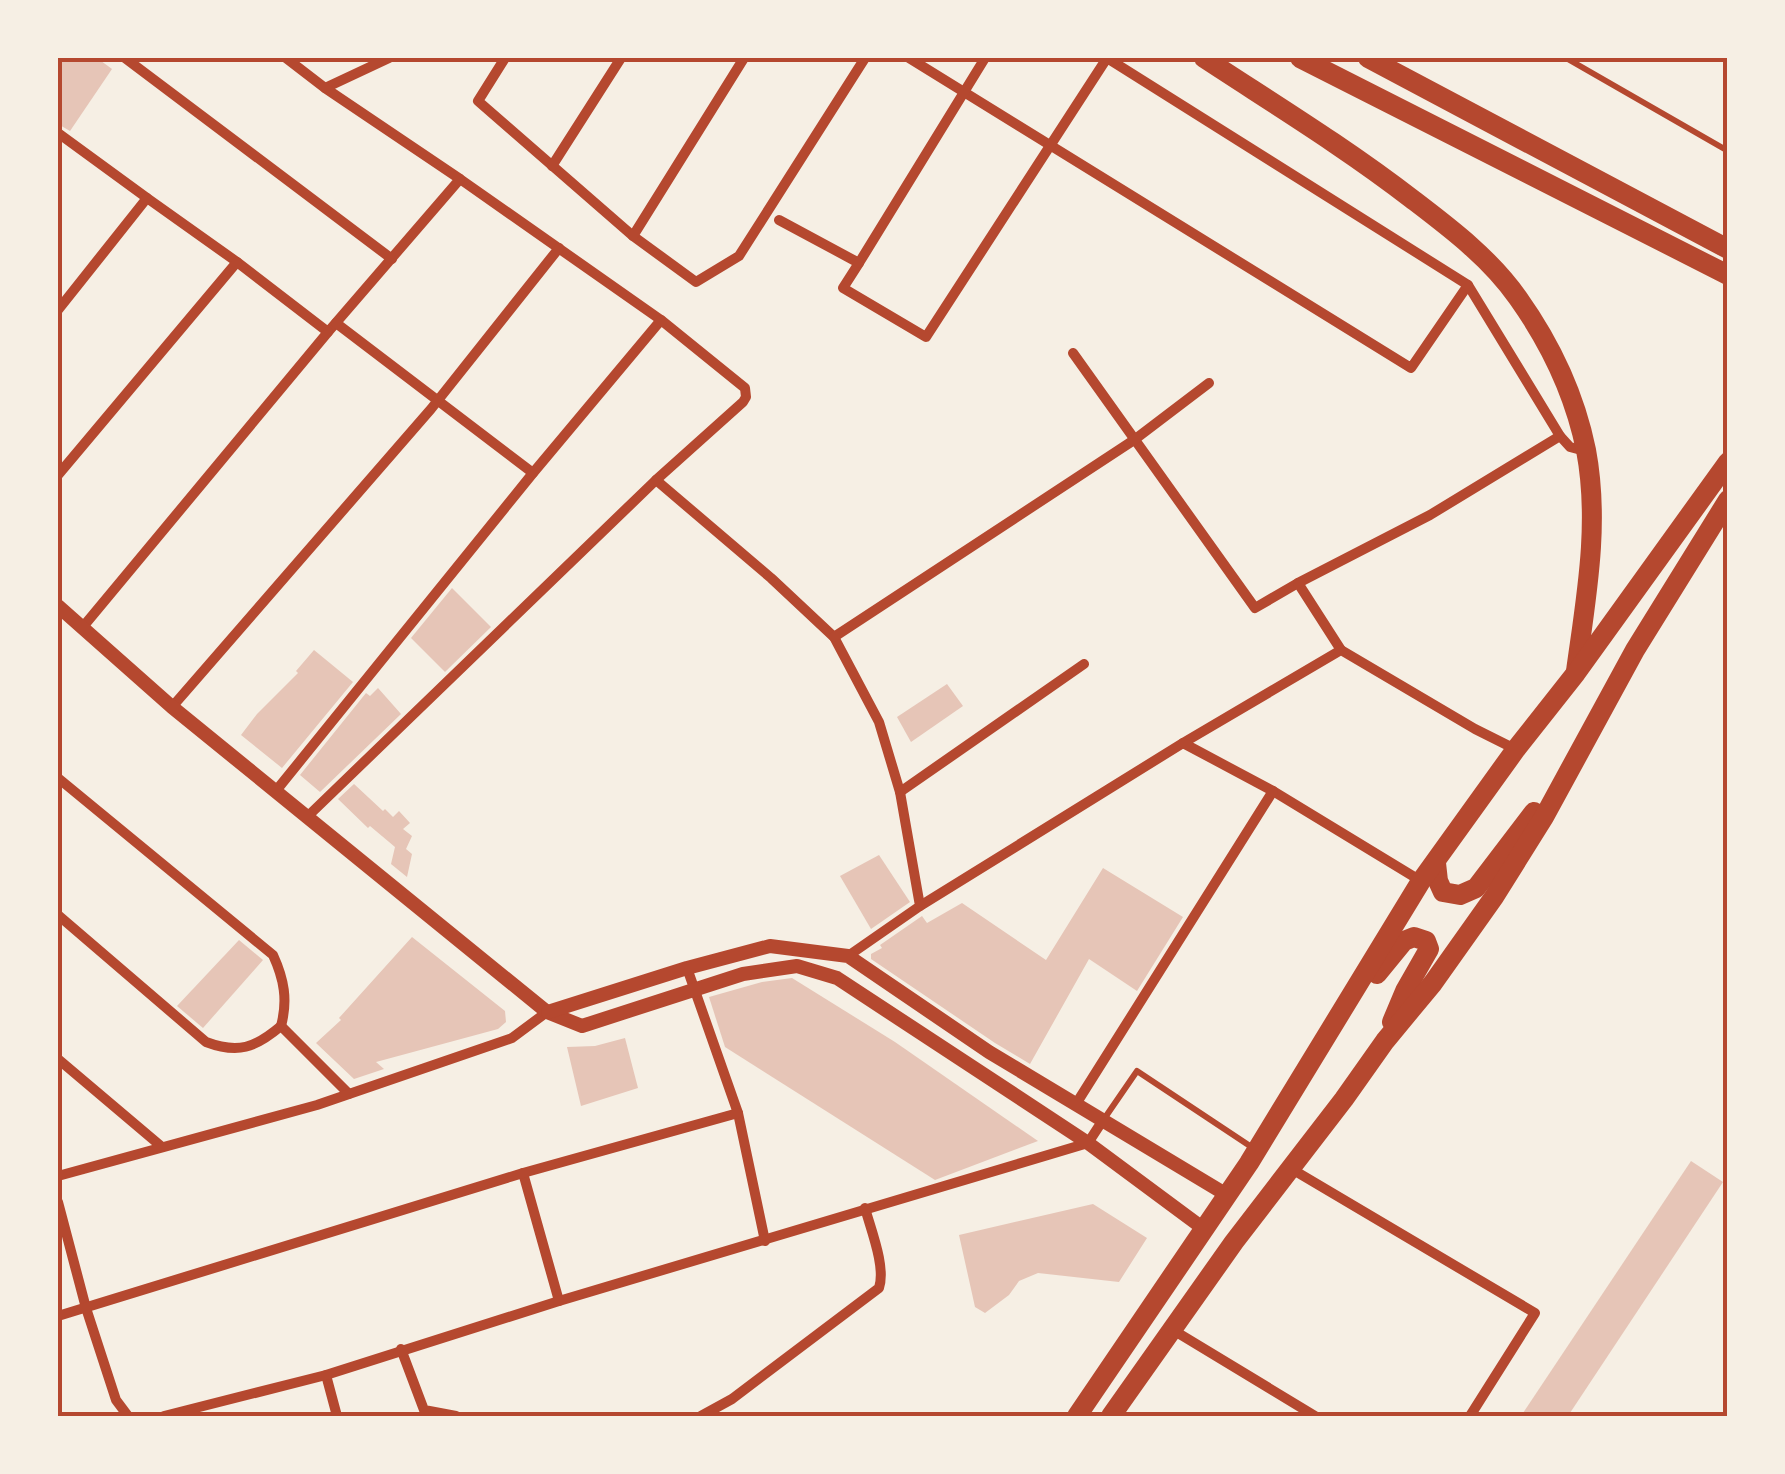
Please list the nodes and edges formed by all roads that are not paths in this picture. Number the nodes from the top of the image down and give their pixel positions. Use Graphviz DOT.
graph roads {
  1 [pos="125,58"];
  2 [pos="286,58"];
  3 [pos="389,58"];
  4 [pos="505,58"];
  5 [pos="621,58"];
  6 [pos="744,58"];
  7 [pos="865,58"];
  8 [pos="909,58"];
  9 [pos="985,58"];
  10 [pos="1204,58"];
  11 [pos="1300,58"];
  12 [pos="1368,58"];
  13 [pos="1566,58"];
  14 [pos="325,88"];
  15 [pos="965,92"];
  16 [pos="62,137"];
  17 [pos="1052,146"];
  18 [pos="1728,151"];
  19 [pos="58,152"];
  20 [pos="552,166"];
  21 [pos="460,179"];
  22 [pos="147,198"];
  23 [pos="780,220"];
  24 [pos="633,236"];
  25 [pos="559,248"];
  26 [pos="1728,249"];
  27 [pos="392,258"];
  28 [pos="236,262"];
  29 [pos="859,263"];
  30 [pos="1728,275"];
  31 [pos="1468,284"];
  32 [pos="58,310"];
  33 [pos="661,320"];
  34 [pos="336,322"];
  35 [pos="328,332"];
  36 [pos="1073,353"];
  37 [pos="1209,383"];
  38 [pos="439,400"];
  39 [pos="1560,436"];
  40 [pos="1134,440"];
  41 [pos="1586,451"];
  42 [pos="1728,462"];
  43 [pos="533,473"];
  44 [pos="58,476"];
  45 [pos="656,480"];
  46 [pos="1728,500"];
  47 [pos="1298,583"];
  48 [pos="58,606"];
  49 [pos="82,628"];
  50 [pos="834,637"];
  51 [pos="1341,650"];
  52 [pos="1084,664"];
  53 [pos="1576,673"];
  54 [pos="172,707"];
  55 [pos="1183,744"];
  56 [pos="1516,749"];
  57 [pos="1578,755"];
  58 [pos="58,778"];
  59 [pos="275,792"];
  60 [pos="900,792"];
  61 [pos="1273,792"];
  62 [pos="306,817"];
  63 [pos="1436,863"];
  64 [pos="1422,881"];
  65 [pos="920,906"];
  66 [pos="58,915"];
  67 [pos="848,956"];
  68 [pos="686,968"];
  69 [pos="695,990"];
  70 [pos="547,1012"];
  71 [pos="281,1026"];
  72 [pos="1385,1041"];
  73 [pos="1315,1055"];
  74 [pos="58,1059"];
  75 [pos="350,1094"];
  76 [pos="1076,1104"];
  77 [pos="738,1114"];
  78 [pos="1103,1120"];
  79 [pos="1088,1143"];
  80 [pos="162,1147"];
  81 [pos="1256,1150"];
  82 [pos="1290,1168"];
  83 [pos="523,1173"];
  84 [pos="58,1176"];
  85 [pos="1228,1195"];
  86 [pos="58,1202"];
  87 [pos="864,1208"];
  88 [pos="1204,1228"];
  89 [pos="764,1241"];
  90 [pos="559,1301"];
  91 [pos="86,1308"];
  92 [pos="58,1316"];
  93 [pos="1172,1330"];
  94 [pos="401,1350"];
  95 [pos="326,1375"];
  96 [pos="128,1416"];
  97 [pos="164,1416"];
  98 [pos="337,1416"];
  99 [pos="456,1416"];
  100 [pos="702,1416"];
  101 [pos="1077,1416"];
  102 [pos="1111,1416"];
  103 [pos="1315,1416"];
  104 [pos="1470,1416"];
  1 -- 27 [label="street"];
  2 -- 14 [label="street"];
  3 -- 14 [label="street"];
  4 -- 20 [label="street"];
  5 -- 20 [label="street"];
  6 -- 24 [label="street"];
  7 -- 24 [label="street"];
  8 -- 15 [label="street"];
  9 -- 15 [label="street"];
  10 -- 41 [label="highway"];
  11 -- 30 [label="highway"];
  12 -- 26 [label="highway"];
  13 -- 18 [label="lane"];
  14 -- 21 [label="street"];
  15 -- 17 [label="street"];
  15 -- 29 [label="street"];
  16 -- 19 [label="street"];
  16 -- 22 [label="street"];
  17 -- 29 [label="street"];
  17 -- 31 [label="street"];
  17 -- 31 [label="street"];
  20 -- 24 [label="street"];
  21 -- 25 [label="street"];
  21 -- 27 [label="street"];
  22 -- 28 [label="street"];
  22 -- 32 [label="street"];
  23 -- 29 [label="street"];
  25 -- 33 [label="street"];
  25 -- 38 [label="street"];
  27 -- 34 [label="street"];
  28 -- 35 [label="street"];
  28 -- 44 [label="street"];
  31 -- 39 [label="street"];
  33 -- 43 [label="street"];
  33 -- 45 [label="street"];
  34 -- 35 [label="street"];
  34 -- 38 [label="street"];
  35 -- 49 [label="street"];
  36 -- 40 [label="street"];
  37 -- 40 [label="street"];
  38 -- 43 [label="street"];
  38 -- 54 [label="street"];
  39 -- 41 [label="street"];
  39 -- 47 [label="street"];
  40 -- 47 [label="street"];
  40 -- 50 [label="street"];
  41 -- 53 [label="highway"];
  42 -- 53 [label="highway"];
  43 -- 59 [label="street"];
  45 -- 50 [label="street"];
  45 -- 62 [label="street"];
  46 -- 57 [label="highway"];
  47 -- 51 [label="street"];
  48 -- 49 [label="street"];
  49 -- 54 [label="street"];
  50 -- 60 [label="street"];
  51 -- 55 [label="street"];
  51 -- 56 [label="street"];
  52 -- 60 [label="street"];
  53 -- 56 [label="highway"];
  54 -- 59 [label="street"];
  55 -- 61 [label="street"];
  55 -- 65 [label="street"];
  56 -- 63 [label="highway"];
  57 -- 63 [label="highway"];
  57 -- 72 [label="highway"];
  58 -- 71 [label="street"];
  59 -- 62 [label="street"];
  60 -- 65 [label="street"];
  61 -- 64 [label="street"];
  61 -- 76 [label="street"];
  62 -- 70 [label="street"];
  63 -- 64 [label="highway"];
  64 -- 73 [label="highway"];
  65 -- 67 [label="street"];
  66 -- 71 [label="street"];
  67 -- 68 [label="street"];
  67 -- 76 [label="street"];
  68 -- 69 [label="street"];
  68 -- 70 [label="street"];
  69 -- 70 [label="street"];
  69 -- 77 [label="street"];
  69 -- 79 [label="street"];
  70 -- 75 [label="street"];
  71 -- 75 [label="street"];
  72 -- 73 [label="highway"];
  72 -- 82 [label="highway"];
  73 -- 81 [label="highway"];
  74 -- 80 [label="street"];
  75 -- 80 [label="street"];
  76 -- 78 [label="street"];
  77 -- 83 [label="street"];
  77 -- 89 [label="street"];
  78 -- 79 [label="street"];
  78 -- 81 [label="lane"];
  78 -- 85 [label="street"];
  79 -- 87 [label="street"];
  79 -- 88 [label="street"];
  80 -- 84 [label="street"];
  81 -- 85 [label="highway"];
  82 -- 93 [label="highway"];
  82 -- 104 [label="street"];
  83 -- 90 [label="street"];
  83 -- 91 [label="street"];
  85 -- 88 [label="highway"];
  86 -- 91 [label="street"];
  87 -- 89 [label="street"];
  87 -- 100 [label="street"];
  88 -- 101 [label="highway"];
  89 -- 90 [label="street"];
  90 -- 94 [label="street"];
  91 -- 92 [label="street"];
  91 -- 96 [label="street"];
  93 -- 102 [label="highway"];
  93 -- 103 [label="street"];
  94 -- 95 [label="street"];
  94 -- 99 [label="street"];
  95 -- 97 [label="street"];
  95 -- 98 [label="street"];
}
